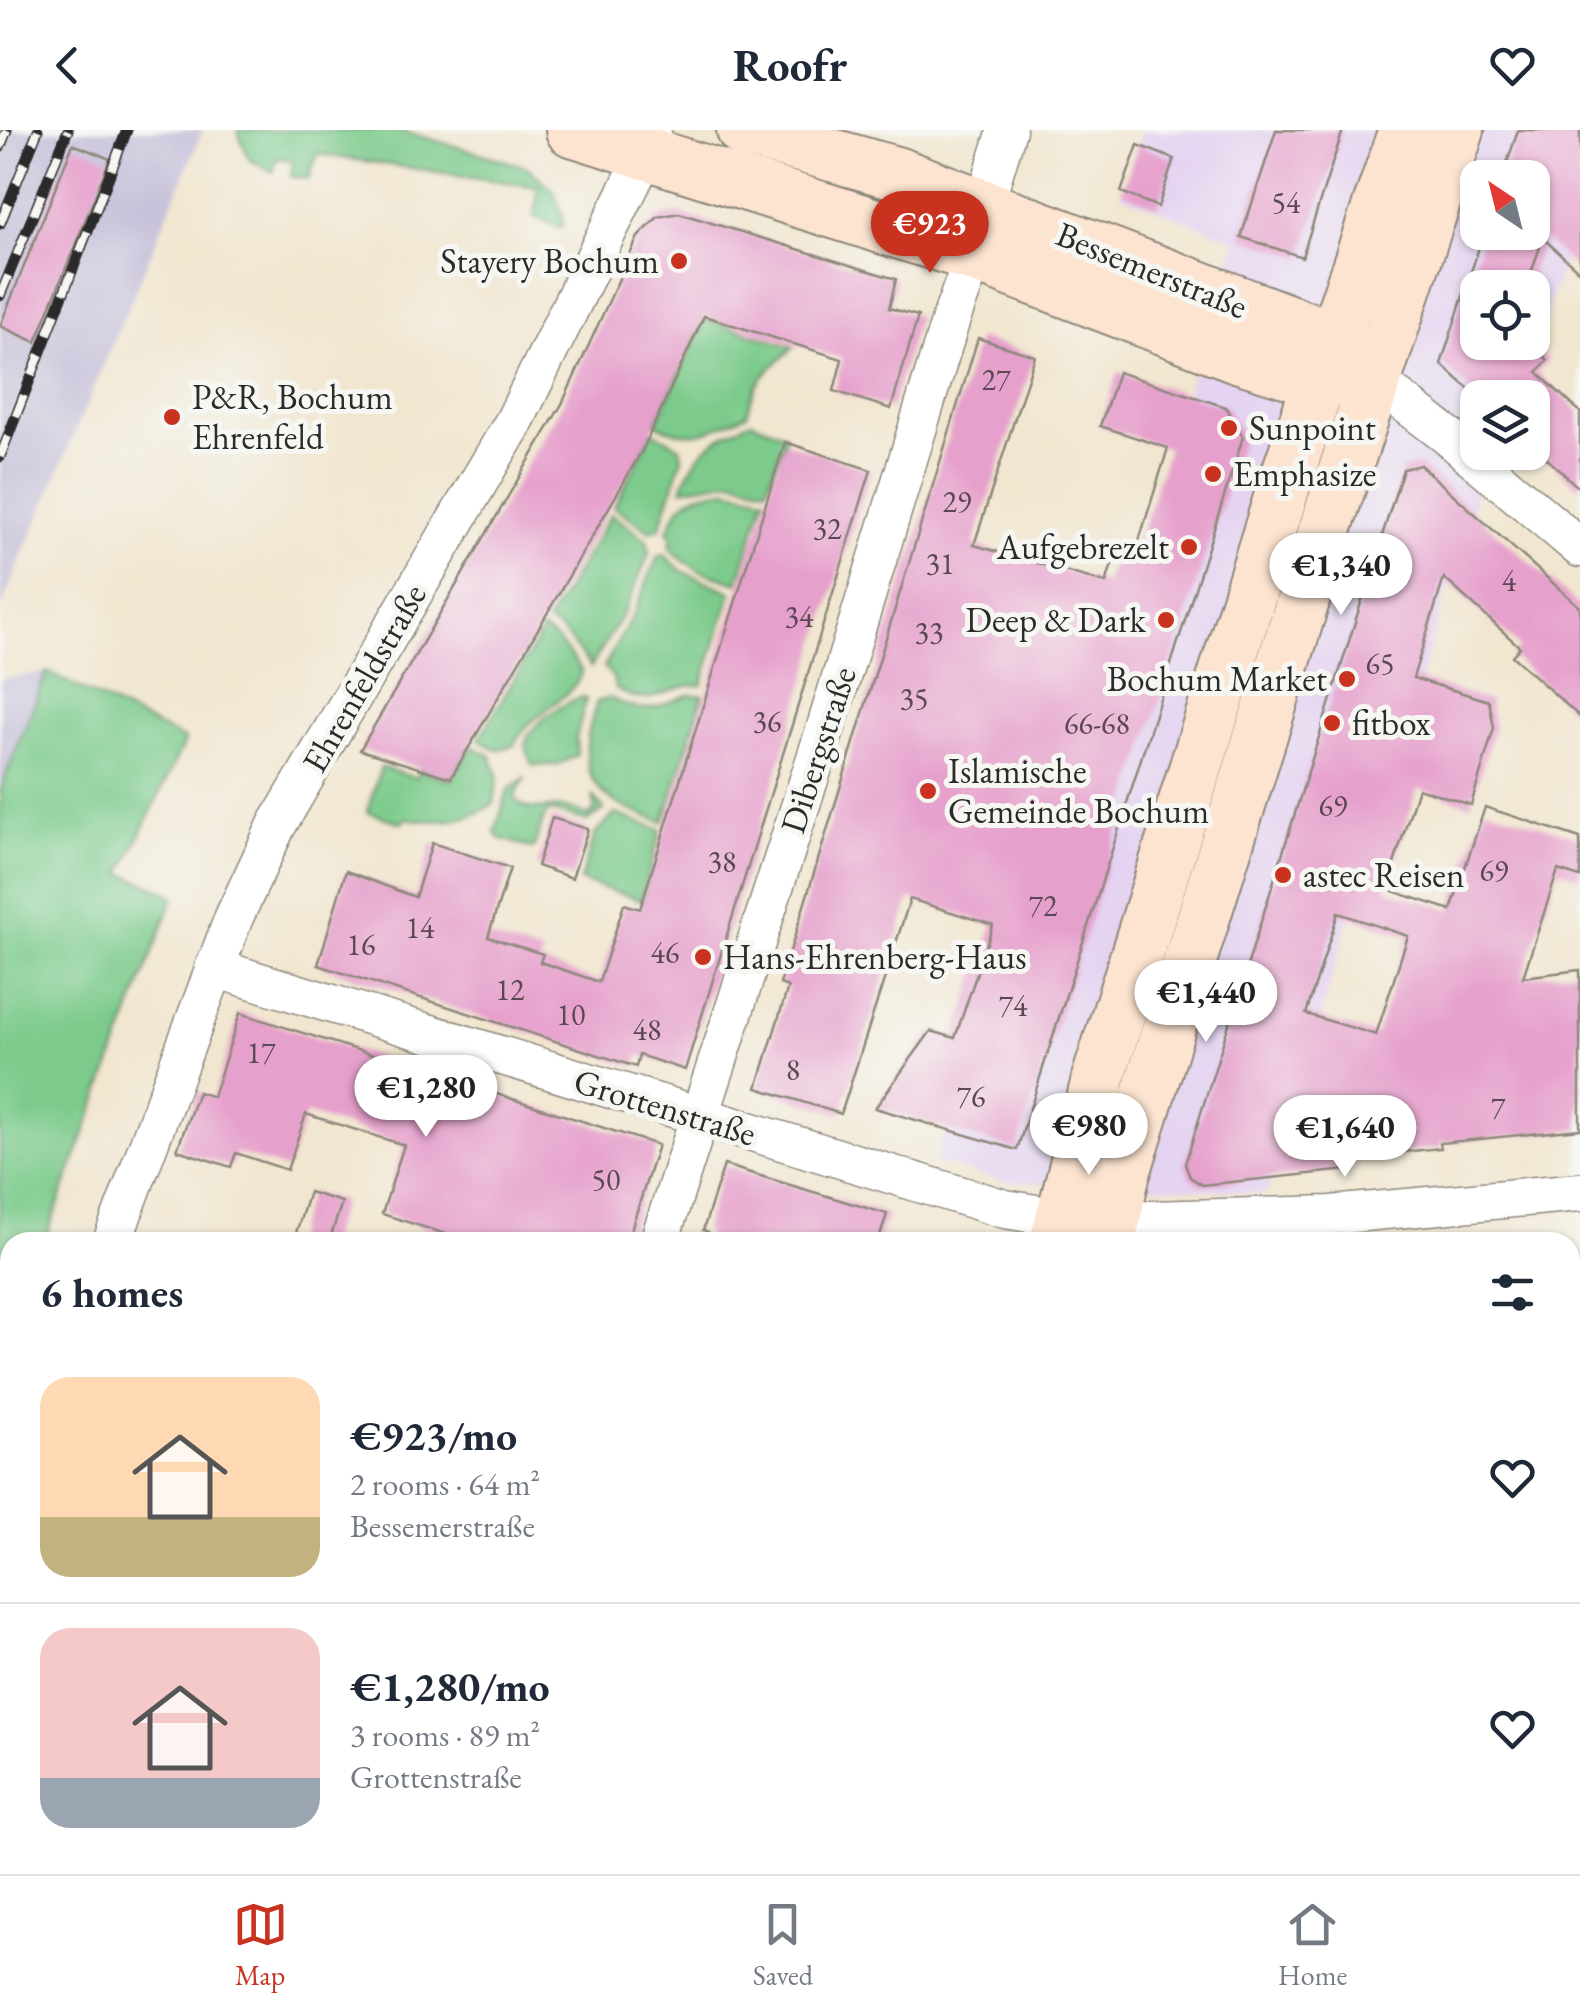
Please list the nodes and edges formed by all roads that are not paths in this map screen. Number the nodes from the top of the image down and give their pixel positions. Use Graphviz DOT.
graph roads {
  1 [pos="572,130"];
  2 [pos="743,130"];
  3 [pos="1007,130"];
  4 [pos="1404,130"];
  5 [pos="1458,130"];
  6 [pos="650,141"];
  7 [pos="984,205"];
  8 [pos="974,256"];
  9 [pos="1237,356"];
  10 [pos="1326,360"];
  11 [pos="1376,381"];
  12 [pos="1287,476"];
  13 [pos="1580,548"];
  14 [pos="214,968"];
  15 [pos="700,1119"];
  16 [pos="1580,1192"];
  17 [pos="1059,1230"];
  18 [pos="116,1232"];
  19 [pos="662,1232"];
  20 [pos="1111,1232"];
  1 -- 6 [label="main road, Bessemerstraße"];
  2 -- 7 [label="main road, Bessemerstraße"];
  3 -- 7 [label="street"];
  4 -- 10 [label="main road"];
  5 -- 11 [label="main road"];
  6 -- 8 [label="main road, Bessemerstraße"];
  6 -- 14 [label="street, Ehrenfeldstraße"];
  7 -- 10 [label="main road, Bessemerstraße"];
  8 -- 9 [label="main road, Bessemerstraße"];
  8 -- 15 [label="street, Dibergstraße"];
  9 -- 10 [label="main road, Bessemerstraße"];
  9 -- 12 [label="main road, Bessemerstraße"];
  10 -- 11 [label="main road"];
  10 -- 12 [label="main road"];
  11 -- 13 [label="street"];
  11 -- 20 [label="main road"];
  12 -- 17 [label="main road"];
  14 -- 15 [label="street, Grottenstraße"];
  14 -- 18 [label="street, Ehrenfeldstraße"];
  15 -- 17 [label="street, Grottenstraße"];
  15 -- 19 [label="street, Dibergstraße"];
  16 -- 20 [label="street"];
  17 -- 20 [label="main road"];
}
